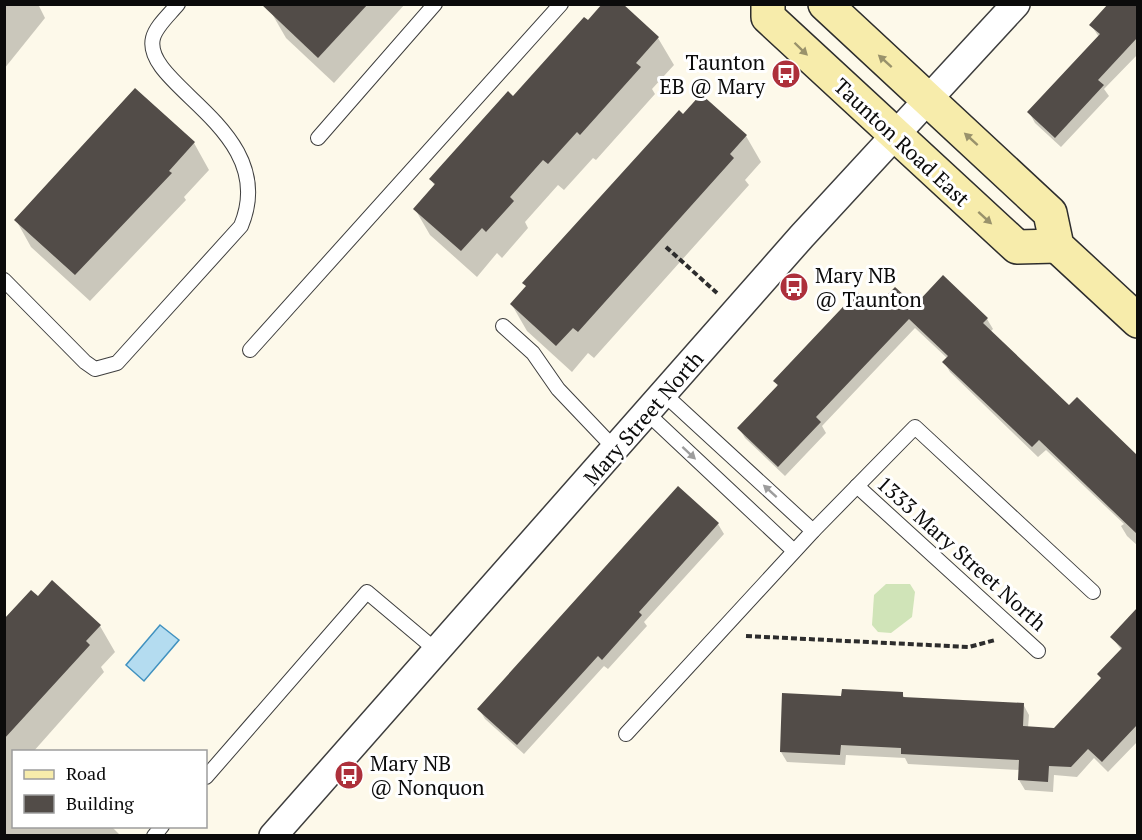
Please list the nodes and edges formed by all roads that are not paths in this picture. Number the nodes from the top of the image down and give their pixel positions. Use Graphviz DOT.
graph roads {
  1 [pos="178,4"];
  2 [pos="435,4"];
  3 [pos="561,4"];
  4 [pos="768,4"];
  5 [pos="825,4"];
  6 [pos="1016,4"];
  7 [pos="929,100"];
  8 [pos="896,136"];
  9 [pos="318,138"];
  10 [pos="1057,246"];
  11 [pos="4,280"];
  12 [pos="1137,321"];
  13 [pos="502,326"];
  14 [pos="250,350"];
  15 [pos="655,404"];
  16 [pos="616,450"];
  17 [pos="857,486"];
  18 [pos="813,531"];
  19 [pos="795,551"];
  20 [pos="1093,592"];
  21 [pos="437,651"];
  22 [pos="1038,651"];
  23 [pos="626,734"];
  24 [pos="207,776"];
  25 [pos="273,836"];
  1 -- 11 [label="lane"];
  2 -- 9 [label="lane"];
  3 -- 14 [label="lane"];
  4 -- 8 [label="main road, Taunton Road East, one-way"];
  7 -- 5 [label="main road, one-way"];
  6 -- 7 [label="street, Mary Street North"];
  7 -- 8 [label="street, Mary Street North"];
  10 -- 7 [label="main road, one-way"];
  8 -- 10 [label="main road, Taunton Road East, one-way"];
  8 -- 15 [label="street, Mary Street North"];
  10 -- 12 [label="main road"];
  13 -- 16 [label="lane"];
  15 -- 16 [label="street, Mary Street North"];
  18 -- 15 [label="lane, one-way"];
  15 -- 19 [label="lane, one-way"];
  16 -- 21 [label="street, Mary Street North"];
  17 -- 18 [label="lane, 1333 Mary Street North"];
  17 -- 20 [label="lane, 1333 Mary Street North"];
  17 -- 22 [label="lane, 1333 Mary Street North"];
  18 -- 19 [label="lane, 1333 Mary Street North"];
  19 -- 23 [label="lane, 1333 Mary Street North"];
  21 -- 24 [label="lane"];
  21 -- 25 [label="street, Mary Street North"];
}
